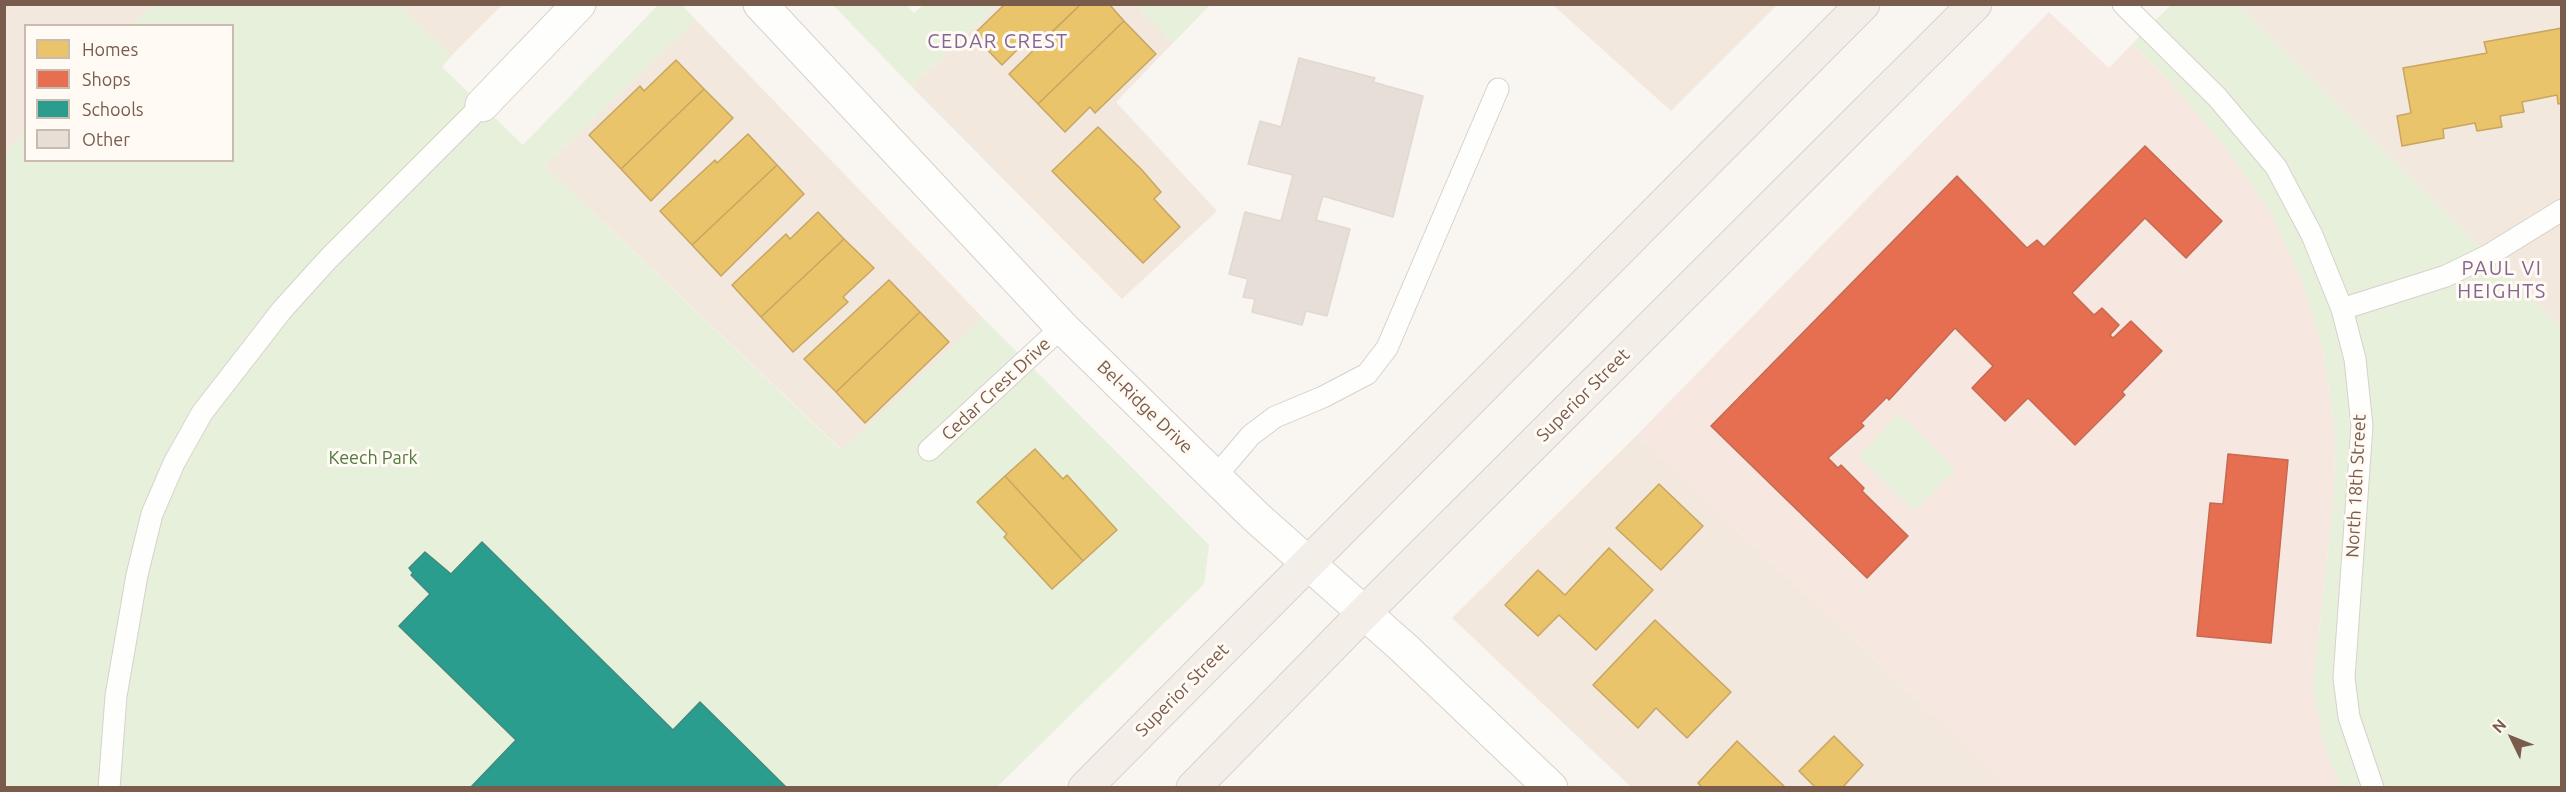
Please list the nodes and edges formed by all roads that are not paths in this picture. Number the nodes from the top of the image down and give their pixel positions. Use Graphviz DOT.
graph roads {
  1 [pos="579,4"];
  2 [pos="760,4"];
  3 [pos="1863,4"];
  4 [pos="1975,4"];
  5 [pos="2123,4"];
  6 [pos="1498,89"];
  7 [pos="482,105"];
  8 [pos="2562,210"];
  9 [pos="2342,309"];
  10 [pos="1062,327"];
  11 [pos="929,450"];
  12 [pos="1216,476"];
  13 [pos="1310,562"];
  14 [pos="1365,612"];
  15 [pos="109,788"];
  16 [pos="1085,788"];
  17 [pos="1192,788"];
  18 [pos="1551,788"];
  19 [pos="2373,788"];
  1 -- 7 [label="street"];
  2 -- 10 [label="street, Bel-Ridge Drive"];
  3 -- 13 [label="main road, Superior Street"];
  4 -- 14 [label="main road, Superior Street"];
  5 -- 9 [label="lane, North 18th Street"];
  6 -- 12 [label="lane"];
  7 -- 15 [label="lane"];
  8 -- 9 [label="lane"];
  9 -- 19 [label="lane, North 18th Street"];
  10 -- 11 [label="lane, Cedar Crest Drive"];
  10 -- 12 [label="street, Bel-Ridge Drive"];
  12 -- 13 [label="street, Bel-Ridge Drive"];
  13 -- 14 [label="street, Bel-Ridge Drive"];
  13 -- 16 [label="main road, Superior Street"];
  14 -- 17 [label="main road, Superior Street"];
  14 -- 18 [label="street, Bel-Ridge Drive"];
}
